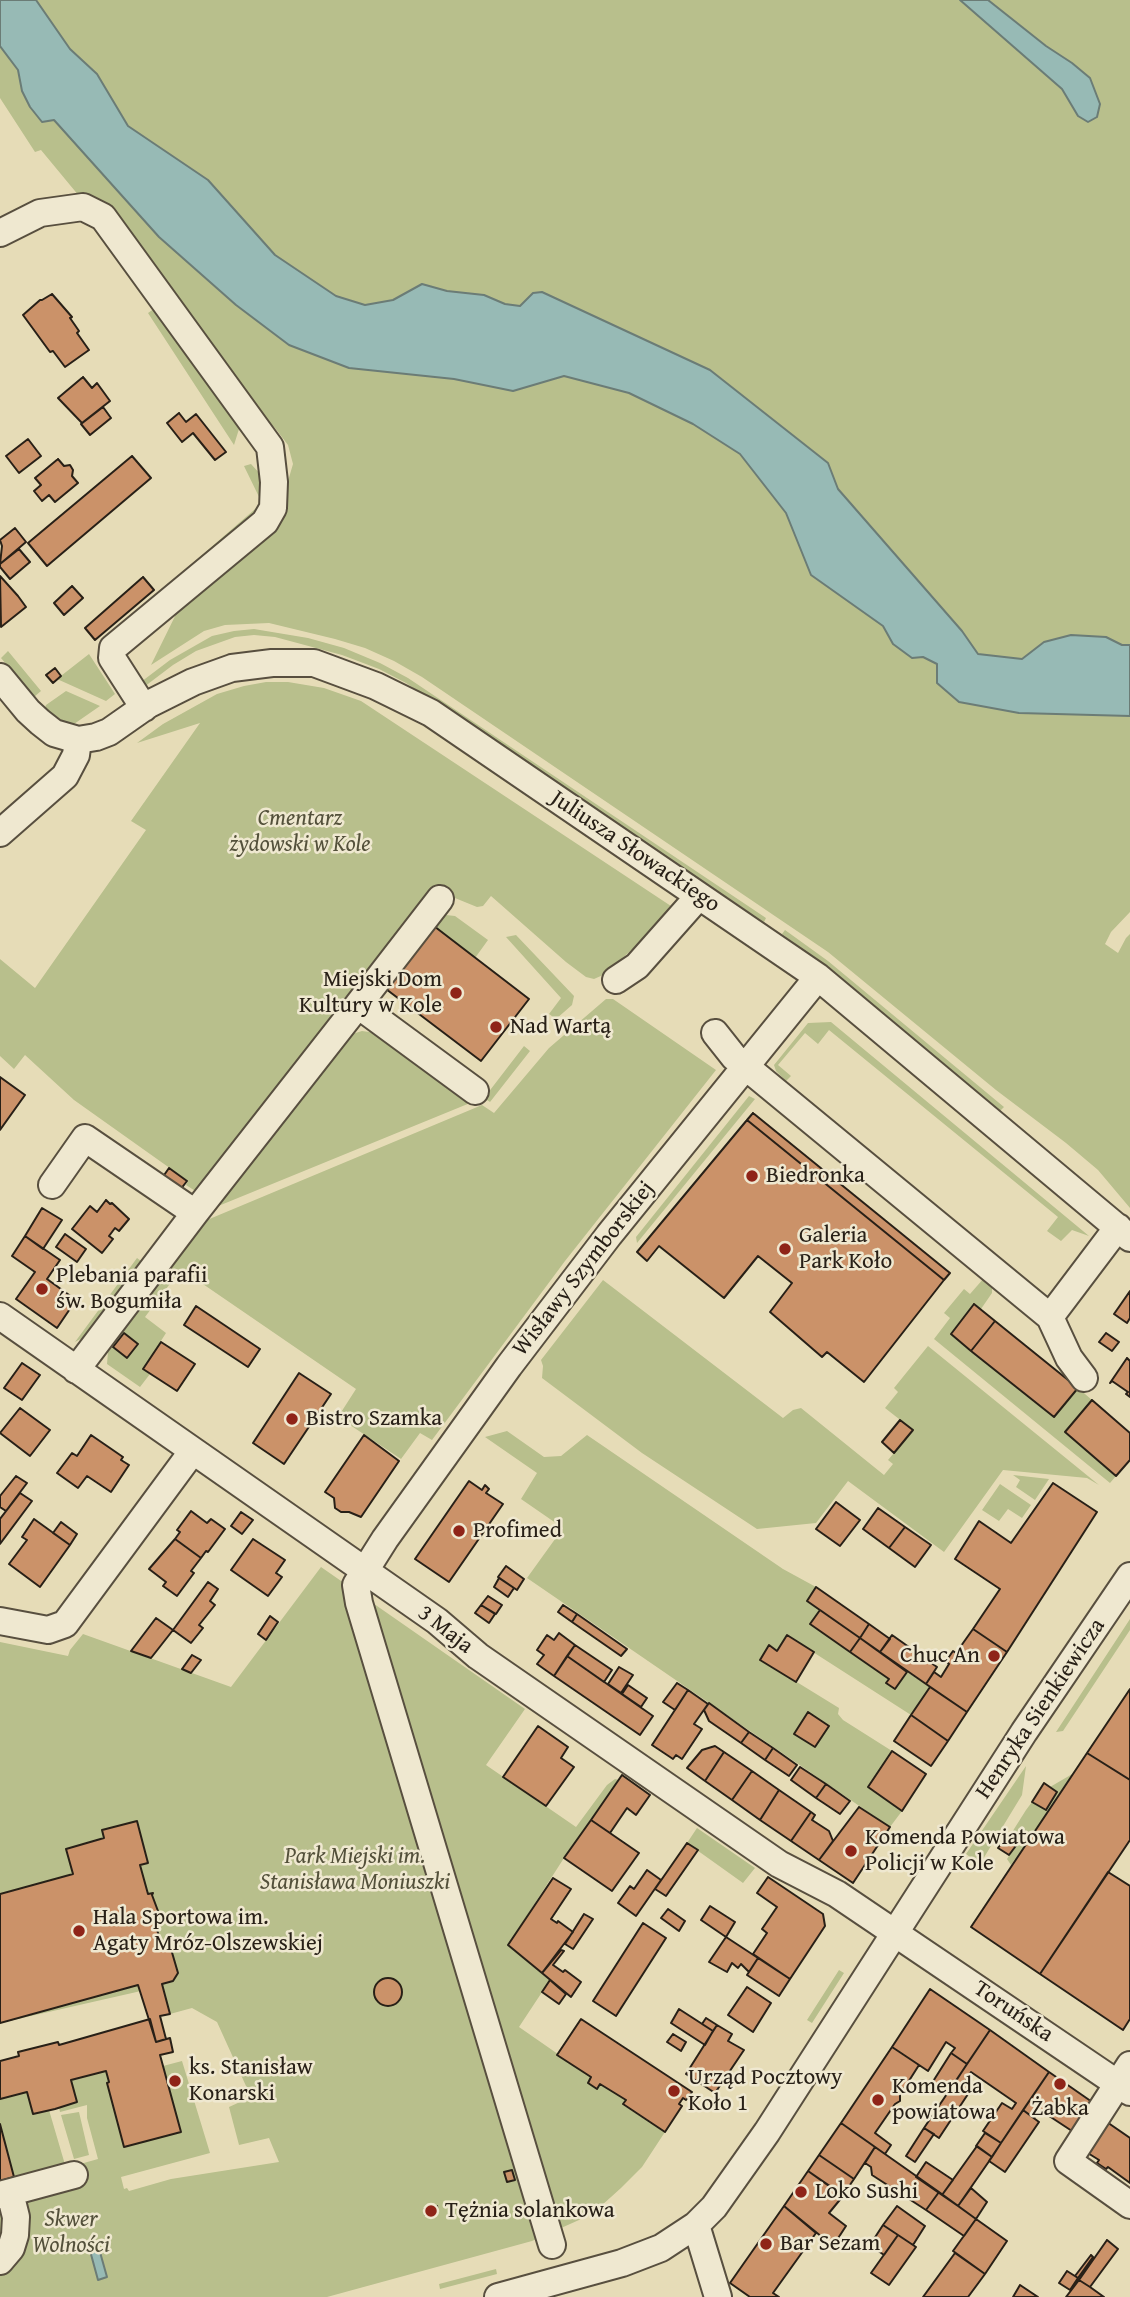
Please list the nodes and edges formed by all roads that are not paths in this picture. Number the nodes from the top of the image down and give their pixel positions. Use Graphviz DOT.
graph roads {
  1 [pos="0,233"];
  2 [pos="0,677"];
  3 [pos="144,708"];
  4 [pos="78,740"];
  5 [pos="0,834"];
  6 [pos="699,896"];
  7 [pos="440,899"];
  8 [pos="818,977"];
  9 [pos="616,980"];
  10 [pos="358,1005"];
  11 [pos="715,1033"];
  12 [pos="745,1066"];
  13 [pos="475,1091"];
  14 [pos="52,1185"];
  15 [pos="195,1213"];
  16 [pos="1124,1233"];
  17 [pos="0,1316"];
  18 [pos="1050,1317"];
  19 [pos="76,1370"];
  20 [pos="1084,1378"];
  21 [pos="192,1452"];
  22 [pos="363,1571"];
  23 [pos="1130,1576"];
  24 [pos="0,1621"];
  25 [pos="896,1933"];
  26 [pos="1126,2080"];
  27 [pos="74,2175"];
  28 [pos="5,2194"];
  29 [pos="1130,2205"];
  30 [pos="696,2225"];
  31 [pos="552,2245"];
  32 [pos="0,2261"];
  33 [pos="498,2297"];
  34 [pos="718,2297"];
  1 -- 3 [label="street"];
  2 -- 4 [label="street"];
  3 -- 4 [label="street, Juliusza Słowackiego"];
  3 -- 6 [label="street, Juliusza Słowackiego"];
  4 -- 5 [label="street"];
  6 -- 8 [label="street, Juliusza Słowackiego"];
  6 -- 9 [label="street"];
  7 -- 10 [label="street"];
  8 -- 12 [label="street, Wisławy Szymborskiej"];
  8 -- 16 [label="street, Juliusza Słowackiego"];
  10 -- 13 [label="street"];
  10 -- 15 [label="street"];
  11 -- 12 [label="street"];
  12 -- 18 [label="street"];
  12 -- 22 [label="street, Wisławy Szymborskiej"];
  14 -- 15 [label="street"];
  15 -- 19 [label="street"];
  16 -- 18 [label="street"];
  17 -- 19 [label="street, 3 Maja"];
  18 -- 20 [label="street"];
  19 -- 21 [label="street, 3 Maja"];
  21 -- 22 [label="street, 3 Maja"];
  21 -- 24 [label="street"];
  22 -- 25 [label="street, 3 Maja"];
  22 -- 31 [label="street"];
  23 -- 25 [label="street, Henryka Sienkiewicza"];
  25 -- 26 [label="street, Toruńska"];
  25 -- 30 [label="street, Henryka Sienkiewicza"];
  26 -- 29 [label="street"];
  27 -- 28 [label="street"];
  28 -- 32 [label="street"];
  30 -- 33 [label="street, Henryka Sienkiewicza"];
  30 -- 34 [label="street"];
}
